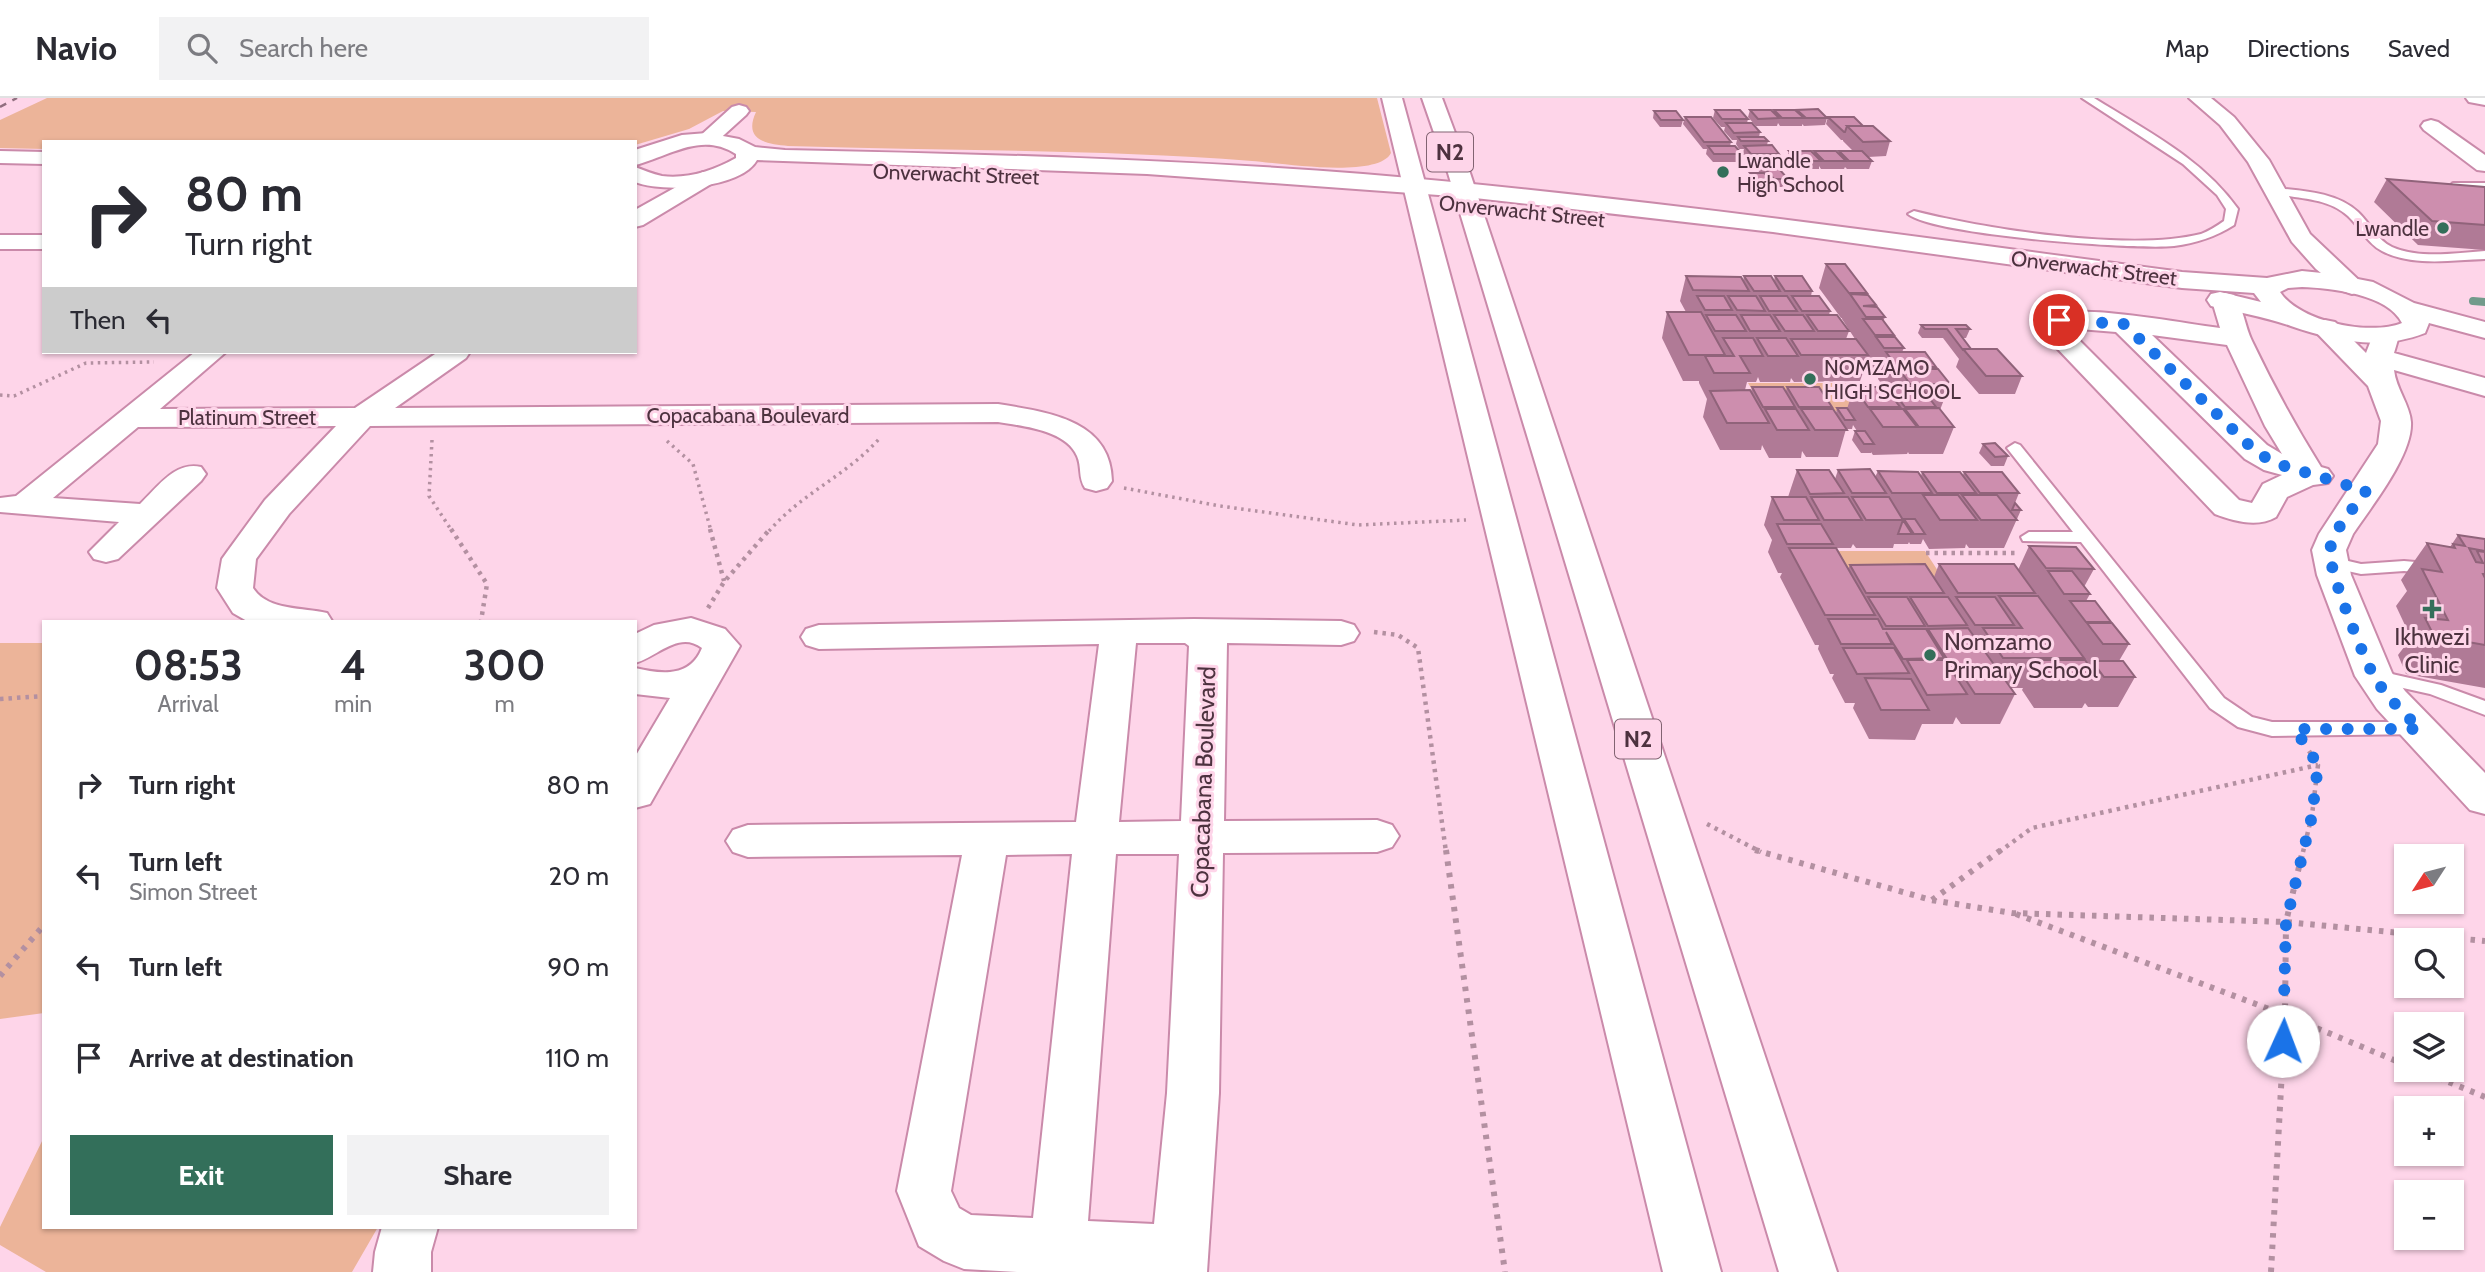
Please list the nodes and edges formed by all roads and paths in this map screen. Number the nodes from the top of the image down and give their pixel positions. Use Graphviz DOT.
graph roads {
  1 [pos="1392,98"];
  2 [pos="1432,98"];
  3 [pos="2087,98"];
  4 [pos="2476,98"];
  5 [pos="2485,99"];
  6 [pos="2206,101"];
  7 [pos="739,111"];
  8 [pos="2431,126"];
  9 [pos="707,140"];
  10 [pos="747,151"];
  11 [pos="0,157"];
  12 [pos="42,158"];
  13 [pos="2482,161"];
  14 [pos="640,163"];
  15 [pos="730,172"];
  16 [pos="702,179"];
  17 [pos="2485,186"];
  18 [pos="2275,191"];
  19 [pos="1418,194"];
  20 [pos="2448,194"];
  21 [pos="1466,198"];
  22 [pos="1914,214"];
  23 [pos="638,217"];
  24 [pos="2301,237"];
  25 [pos="0,242"];
  26 [pos="42,242"];
  27 [pos="2485,256"];
  28 [pos="2282,283"];
  29 [pos="2352,286"];
  30 [pos="2225,301"];
  31 [pos="2124,324"];
  32 [pos="2316,325"];
  33 [pos="2485,330"];
  34 [pos="2237,338"];
  35 [pos="2485,341"];
  36 [pos="2392,344"];
  37 [pos="453,354"];
  38 [pos="206,357"];
  39 [pos="2485,387"];
  40 [pos="0,396"];
  41 [pos="638,415"];
  42 [pos="901,415"];
  43 [pos="363,416"];
  44 [pos="438,416"];
  45 [pos="131,418"];
  46 [pos="2015,448"];
  47 [pos="190,474"];
  48 [pos="2310,474"];
  49 [pos="1097,481"];
  50 [pos="2366,491"];
  51 [pos="12,505"];
  52 [pos="148,514"];
  53 [pos="1502,521"];
  54 [pos="2029,537"];
  55 [pos="2088,537"];
  56 [pos="106,552"];
  57 [pos="2331,562"];
  58 [pos="2485,573"];
  59 [pos="724,582"];
  60 [pos="308,620"];
  61 [pos="481,620"];
  62 [pos="695,629"];
  63 [pos="1194,631"];
  64 [pos="1119,632"];
  65 [pos="1341,633"];
  66 [pos="819,637"];
  67 [pos="640,659"];
  68 [pos="704,674"];
  69 [pos="2374,676"];
  70 [pos="42,696"];
  71 [pos="0,699"];
  72 [pos="2485,708"];
  73 [pos="2295,729"];
  74 [pos="2420,729"];
  75 [pos="2318,765"];
  76 [pos="643,779"];
  77 [pos="1657,797"];
  78 [pos="2485,799"];
  79 [pos="1202,836"];
  80 [pos="1377,836"];
  81 [pos="1096,837"];
  82 [pos="987,839"];
  83 [pos="748,841"];
  84 [pos="1931,900"];
  85 [pos="2012,913"];
  86 [pos="2286,922"];
  87 [pos="42,927"];
  88 [pos="2485,941"];
  89 [pos="0,976"];
  90 [pos="2285,1015"];
  91 [pos="2394,1060"];
  92 [pos="2449,1082"];
  93 [pos="2485,1097"];
  94 [pos="409,1229"];
  95 [pos="1058,1248"];
  96 [pos="1178,1263"];
  97 [pos="402,1272"];
  98 [pos="1505,1272"];
  99 [pos="1692,1272"];
  100 [pos="1808,1272"];
  101 [pos="2271,1272"];
  1 -- 19 [label="main road, N2"];
  2 -- 21 [label="main road, N2"];
  3 -- 22 [label="lane"];
  4 -- 5 [label="main road"];
  6 -- 18 [label="main road"];
  7 -- 9 [label="main road"];
  8 -- 13 [label="main road"];
  9 -- 10 [label="main road, Onverwacht Street"];
  9 -- 14 [label="main road, Onverwacht Street"];
  10 -- 15 [label="main road"];
  10 -- 19 [label="main road, Onverwacht Street"];
  11 -- 12 [label="main road"];
  14 -- 16 [label="main road"];
  14 -- 23 [label="main road"];
  15 -- 16 [label="main road, Onverwacht Street"];
  15 -- 19 [label="main road, Onverwacht Street"];
  16 -- 23 [label="main road"];
  17 -- 20 [label="lane"];
  18 -- 24 [label="main road"];
  18 -- 27 [label="lane"];
  19 -- 21 [label="main road, Onverwacht Street"];
  19 -- 53 [label="main road, N2"];
  21 -- 28 [label="main road, Onverwacht Street"];
  21 -- 30 [label="main road, Onverwacht Street"];
  21 -- 77 [label="main road, N2"];
  24 -- 28 [label="main road"];
  24 -- 29 [label="main road"];
  25 -- 26 [label="main road"];
  28 -- 29 [label="main road, Onverwacht Street"];
  28 -- 32 [label="main road"];
  29 -- 36 [label="main road"];
  30 -- 32 [label="main road, Onverwacht Street"];
  30 -- 34 [label="main road"];
  31 -- 34 [label="main road"];
  31 -- 48 [label="main road"];
  31 -- 48 [label="main road"];
  32 -- 36 [label="main road"];
  32 -- 36 [label="main road, Onverwacht Street"];
  33 -- 36 [label="main road"];
  34 -- 48 [label="main road"];
  35 -- 36 [label="main road"];
  36 -- 39 [label="main road"];
  36 -- 50 [label="main road"];
  37 -- 43 [label="main road"];
  38 -- 40 [label="path"];
  38 -- 45 [label="main road, Platinum Street"];
  41 -- 42 [label="main road, Copacabana Boulevard"];
  41 -- 44 [label="main road, Copacabana Boulevard"];
  41 -- 59 [label="path"];
  42 -- 49 [label="main road, Copacabana Boulevard"];
  42 -- 59 [label="path"];
  43 -- 44 [label="main road, Copacabana Boulevard"];
  43 -- 45 [label="main road, Platinum Street"];
  43 -- 60 [label="main road"];
  44 -- 61 [label="path"];
  45 -- 51 [label="main road, Platinum Street"];
  46 -- 55 [label="lane"];
  47 -- 52 [label="main road"];
  48 -- 50 [label="main road"];
  49 -- 53 [label="path"];
  50 -- 57 [label="main road"];
  51 -- 52 [label="main road"];
  52 -- 56 [label="main road"];
  53 -- 99 [label="main road, N2"];
  54 -- 55 [label="lane"];
  55 -- 73 [label="lane"];
  57 -- 58 [label="lane"];
  57 -- 69 [label="main road"];
  59 -- 62 [label="path"];
  62 -- 67 [label="main road"];
  62 -- 68 [label="main road"];
  63 -- 64 [label="main road, Copacabana Boulevard"];
  63 -- 65 [label="main road"];
  63 -- 79 [label="main road, Copacabana Boulevard"];
  64 -- 66 [label="main road, Copacabana Boulevard"];
  64 -- 81 [label="main road"];
  65 -- 98 [label="path"];
  67 -- 68 [label="main road"];
  67 -- 76 [label="main road"];
  68 -- 76 [label="main road"];
  69 -- 72 [label="lane"];
  69 -- 74 [label="main road"];
  70 -- 71 [label="path"];
  73 -- 74 [label="lane"];
  73 -- 75 [label="path"];
  74 -- 78 [label="main road"];
  75 -- 84 [label="path"];
  75 -- 86 [label="path"];
  77 -- 84 [label="path"];
  77 -- 100 [label="main road, N2"];
  79 -- 80 [label="main road"];
  79 -- 81 [label="main road"];
  79 -- 96 [label="main road, Copacabana Boulevard"];
  81 -- 82 [label="main road"];
  81 -- 95 [label="main road"];
  82 -- 83 [label="main road"];
  82 -- 95 [label="main road"];
  84 -- 85 [label="path"];
  85 -- 86 [label="path"];
  85 -- 90 [label="path"];
  86 -- 88 [label="path"];
  86 -- 90 [label="path"];
  87 -- 89 [label="path"];
  90 -- 91 [label="path"];
  90 -- 101 [label="path"];
  92 -- 93 [label="path"];
  94 -- 97 [label="main road"];
  95 -- 96 [label="main road"];
}
